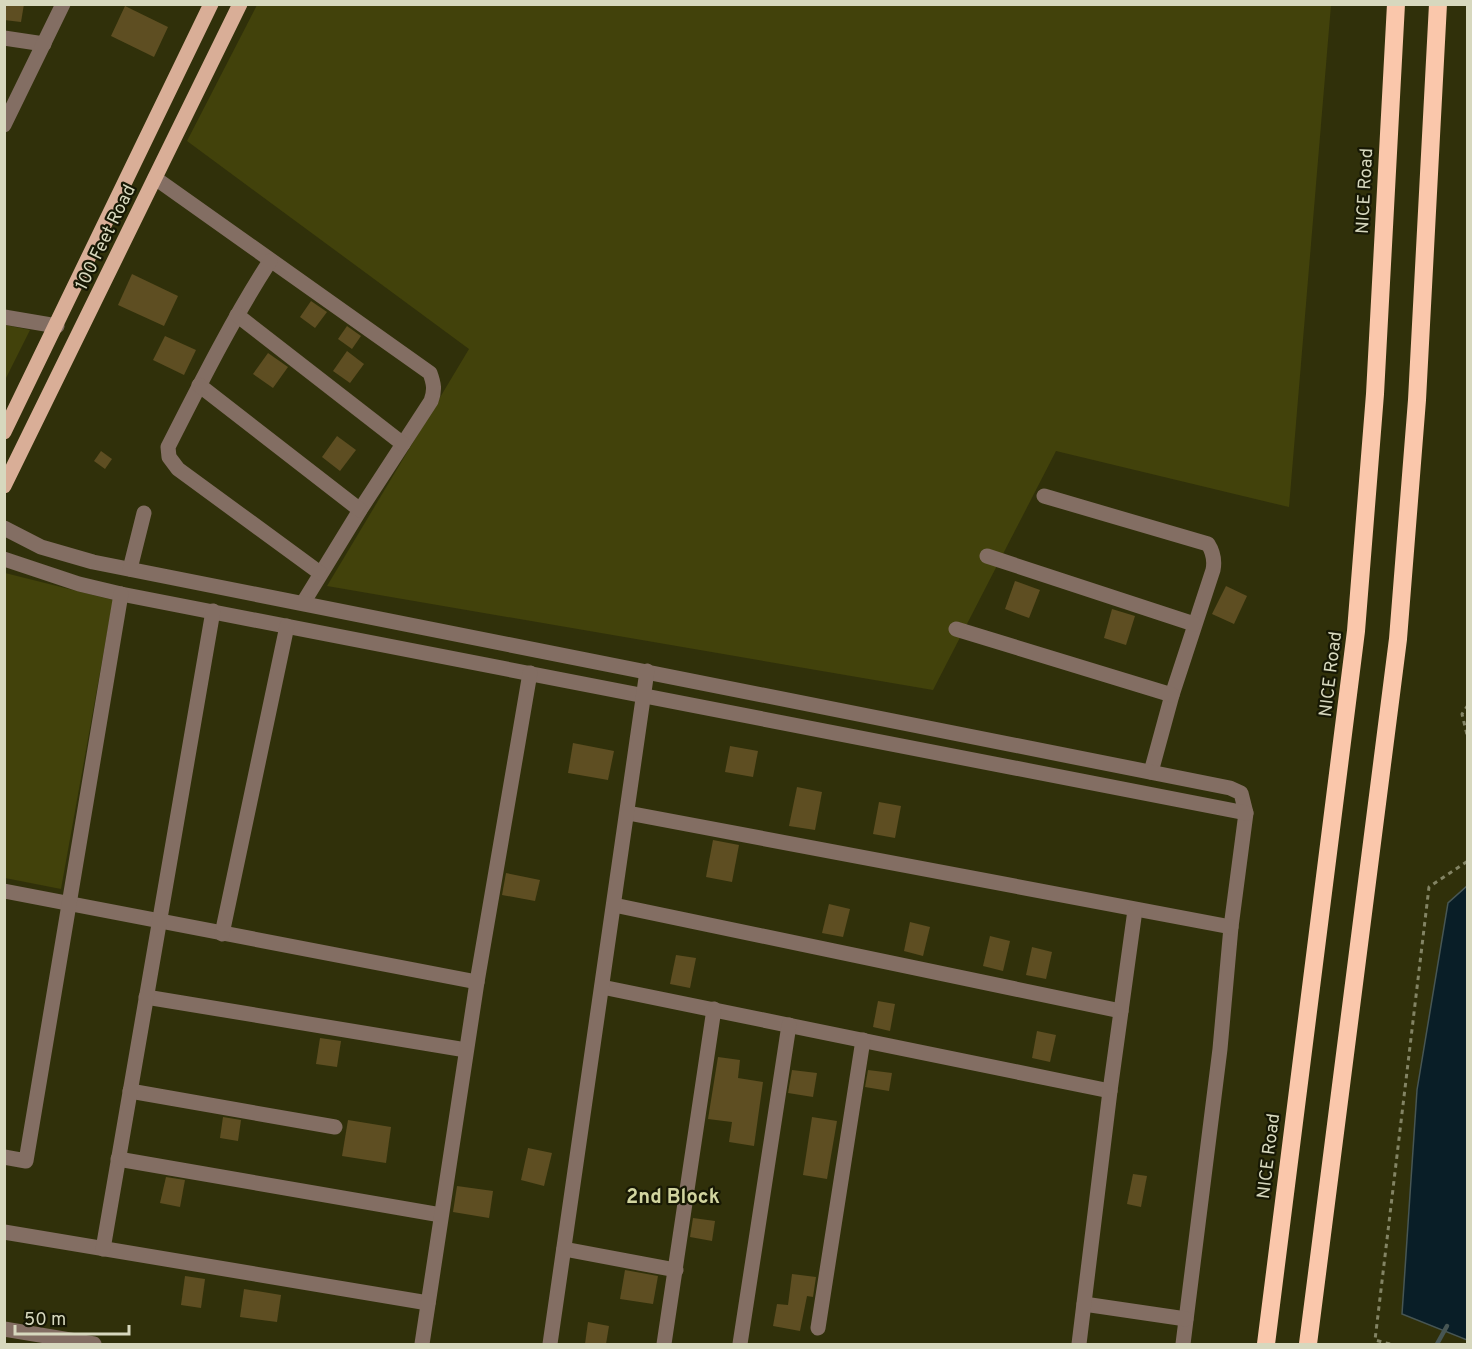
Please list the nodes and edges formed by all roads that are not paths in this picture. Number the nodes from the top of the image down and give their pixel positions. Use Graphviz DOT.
graph roads {
  1 [pos="63,4"];
  2 [pos="212,4"];
  3 [pos="1396,4"];
  4 [pos="1438,4"];
  5 [pos="240,5"];
  6 [pos="4,38"];
  7 [pos="44,44"];
  8 [pos="6,118"];
  9 [pos="155,178"];
  10 [pos="270,261"];
  11 [pos="237,315"];
  12 [pos="4,317"];
  13 [pos="57,326"];
  14 [pos="199,385"];
  15 [pos="4,432"];
  16 [pos="403,444"];
  17 [pos="4,486"];
  18 [pos="1044,496"];
  19 [pos="360,510"];
  20 [pos="144,513"];
  21 [pos="4,528"];
  22 [pos="987,556"];
  23 [pos="4,559"];
  24 [pos="130,569"];
  25 [pos="320,573"];
  26 [pos="121,594"];
  27 [pos="303,603"];
  28 [pos="213,610"];
  29 [pos="1194,624"];
  30 [pos="287,626"];
  31 [pos="956,629"];
  32 [pos="647,671"];
  33 [pos="530,673"];
  34 [pos="644,695"];
  35 [pos="1172,695"];
  36 [pos="1151,772"];
  37 [pos="628,813"];
  38 [pos="1246,813"];
  39 [pos="4,891"];
  40 [pos="68,903"];
  41 [pos="614,905"];
  42 [pos="1136,910"];
  43 [pos="159,921"];
  44 [pos="1231,927"];
  45 [pos="222,934"];
  46 [pos="477,982"];
  47 [pos="602,987"];
  48 [pos="146,998"];
  49 [pos="714,1010"];
  50 [pos="1121,1011"];
  51 [pos="789,1025"];
  52 [pos="863,1040"];
  53 [pos="466,1050"];
  54 [pos="130,1091"];
  55 [pos="1110,1091"];
  56 [pos="335,1127"];
  57 [pos="4,1157"];
  58 [pos="118,1159"];
  59 [pos="441,1215"];
  60 [pos="4,1232"];
  61 [pos="102,1249"];
  62 [pos="564,1249"];
  63 [pos="676,1270"];
  64 [pos="428,1303"];
  65 [pos="1084,1304"];
  66 [pos="1186,1319"];
  67 [pos="818,1328"];
  68 [pos="4,1329"];
  69 [pos="94,1344"];
  70 [pos="422,1344"];
  71 [pos="550,1344"];
  72 [pos="664,1344"];
  73 [pos="740,1344"];
  74 [pos="1079,1344"];
  75 [pos="1183,1344"];
  76 [pos="1266,1344"];
  77 [pos="1308,1344"];
  1 -- 7 [label="street"];
  2 -- 13 [label="main road, 100 Feet Road"];
  3 -- 76 [label="highway, NICE Road"];
  4 -- 77 [label="highway"];
  5 -- 9 [label="main road, 100 Feet Road"];
  6 -- 7 [label="street"];
  7 -- 8 [label="street"];
  9 -- 10 [label="street"];
  9 -- 17 [label="main road, 100 Feet Road"];
  10 -- 11 [label="street"];
  10 -- 16 [label="street"];
  11 -- 14 [label="street"];
  11 -- 16 [label="street"];
  12 -- 13 [label="street"];
  13 -- 15 [label="main road, 100 Feet Road"];
  14 -- 19 [label="street"];
  14 -- 25 [label="street"];
  16 -- 19 [label="street"];
  18 -- 29 [label="street"];
  19 -- 25 [label="street"];
  20 -- 24 [label="street"];
  21 -- 24 [label="street"];
  22 -- 29 [label="street"];
  23 -- 26 [label="street"];
  24 -- 27 [label="street"];
  25 -- 27 [label="street"];
  26 -- 28 [label="street"];
  26 -- 40 [label="street"];
  27 -- 32 [label="street"];
  28 -- 30 [label="street"];
  28 -- 43 [label="street"];
  29 -- 35 [label="street"];
  30 -- 33 [label="street"];
  30 -- 45 [label="street"];
  31 -- 35 [label="street"];
  32 -- 34 [label="street"];
  32 -- 36 [label="street"];
  33 -- 34 [label="street"];
  33 -- 46 [label="street"];
  34 -- 37 [label="street"];
  34 -- 38 [label="street"];
  35 -- 36 [label="street"];
  36 -- 38 [label="street"];
  37 -- 41 [label="street"];
  37 -- 42 [label="street"];
  38 -- 44 [label="street"];
  39 -- 40 [label="street"];
  40 -- 43 [label="street"];
  40 -- 57 [label="street"];
  41 -- 47 [label="street"];
  41 -- 50 [label="street"];
  42 -- 44 [label="street"];
  42 -- 50 [label="street"];
  43 -- 45 [label="street"];
  43 -- 48 [label="street"];
  44 -- 66 [label="street"];
  45 -- 46 [label="street"];
  46 -- 53 [label="street"];
  47 -- 49 [label="street"];
  47 -- 62 [label="street"];
  48 -- 53 [label="street"];
  48 -- 54 [label="street"];
  49 -- 51 [label="street"];
  49 -- 63 [label="street"];
  50 -- 55 [label="street"];
  51 -- 52 [label="street"];
  51 -- 73 [label="street"];
  52 -- 55 [label="street"];
  52 -- 67 [label="street"];
  53 -- 59 [label="street"];
  54 -- 56 [label="street"];
  54 -- 58 [label="street"];
  55 -- 65 [label="street"];
  58 -- 59 [label="street"];
  58 -- 61 [label="street"];
  59 -- 64 [label="street"];
  60 -- 61 [label="street"];
  61 -- 64 [label="street"];
  62 -- 63 [label="street"];
  62 -- 71 [label="street"];
  63 -- 72 [label="street"];
  64 -- 70 [label="street"];
  65 -- 66 [label="street"];
  65 -- 74 [label="street"];
  66 -- 75 [label="street"];
  68 -- 69 [label="street"];
}
